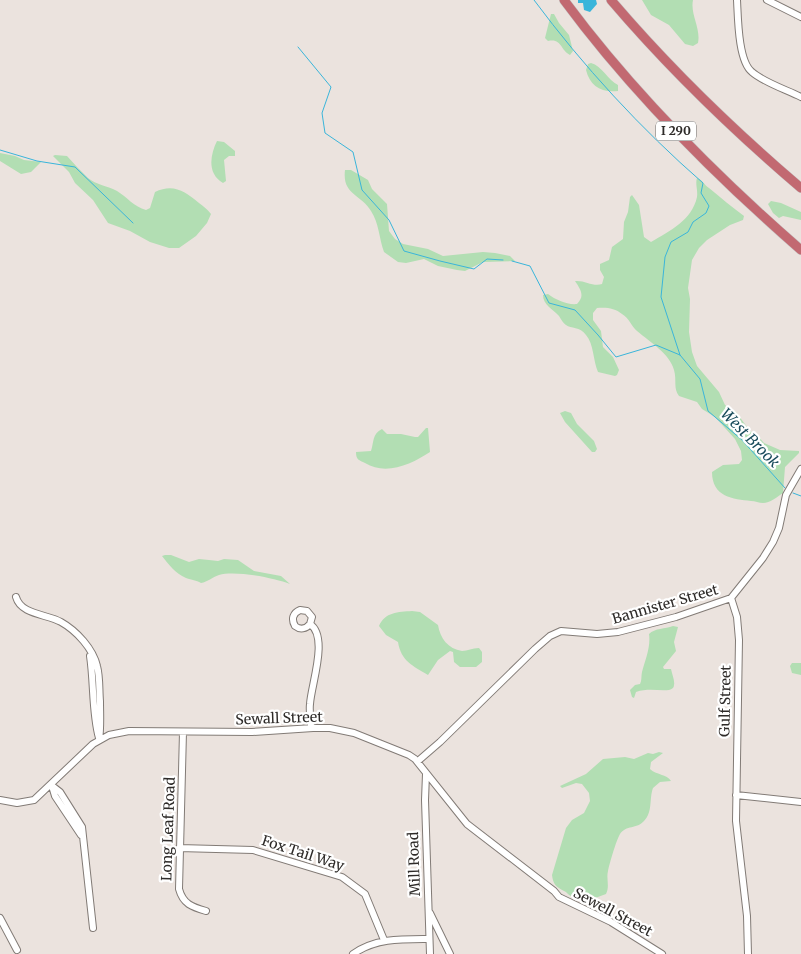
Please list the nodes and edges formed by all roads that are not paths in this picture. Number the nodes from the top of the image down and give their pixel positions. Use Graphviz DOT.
graph roads {
  1 [pos="564,0"];
  2 [pos="611,0"];
  3 [pos="737,0"];
  4 [pos="768,0"];
  5 [pos="801,16"];
  6 [pos="801,97"];
  7 [pos="801,188"];
  8 [pos="801,250"];
  9 [pos="801,469"];
  10 [pos="16,597"];
  11 [pos="731,598"];
  12 [pos="310,624"];
  13 [pos="311,728"];
  14 [pos="183,732"];
  15 [pos="99,740"];
  16 [pos="418,761"];
  17 [pos="426,774"];
  18 [pos="51,785"];
  19 [pos="736,795"];
  20 [pos="0,800"];
  21 [pos="801,802"];
  22 [pos="179,848"];
  23 [pos="428,909"];
  24 [pos="206,911"];
  25 [pos="0,918"];
  26 [pos="93,928"];
  27 [pos="429,939"];
  28 [pos="384,940"];
  29 [pos="17,950"];
  30 [pos="353,954"];
  31 [pos="430,954"];
  32 [pos="450,954"];
  33 [pos="662,954"];
  34 [pos="748,954"];
  1 -- 8 [label="highway, I 290"];
  2 -- 7 [label="highway"];
  3 -- 6 [label="street"];
  4 -- 5 [label="street"];
  9 -- 11 [label="street"];
  10 -- 15 [label="street"];
  11 -- 16 [label="street, Bannister Street"];
  11 -- 19 [label="street, Gulf Street"];
  12 -- 13 [label="street"];
  13 -- 14 [label="street, Sewall Street"];
  13 -- 16 [label="street, Sewall Street"];
  14 -- 15 [label="street, Sewall Street"];
  14 -- 22 [label="street, Long Leaf Road"];
  15 -- 18 [label="street, Sewall Street"];
  16 -- 17 [label="street"];
  17 -- 23 [label="street, Mill Road"];
  17 -- 33 [label="street, Sewell Street"];
  18 -- 20 [label="street, Sewall Street"];
  18 -- 26 [label="street"];
  19 -- 21 [label="street"];
  19 -- 34 [label="street, Gulf Street"];
  22 -- 24 [label="street, Long Leaf Road"];
  22 -- 28 [label="street, Fox Tail Way"];
  23 -- 27 [label="street, Mill Road"];
  23 -- 32 [label="street"];
  25 -- 29 [label="street"];
  27 -- 28 [label="street"];
  27 -- 31 [label="street, Mill Road"];
  28 -- 30 [label="street"];
}
